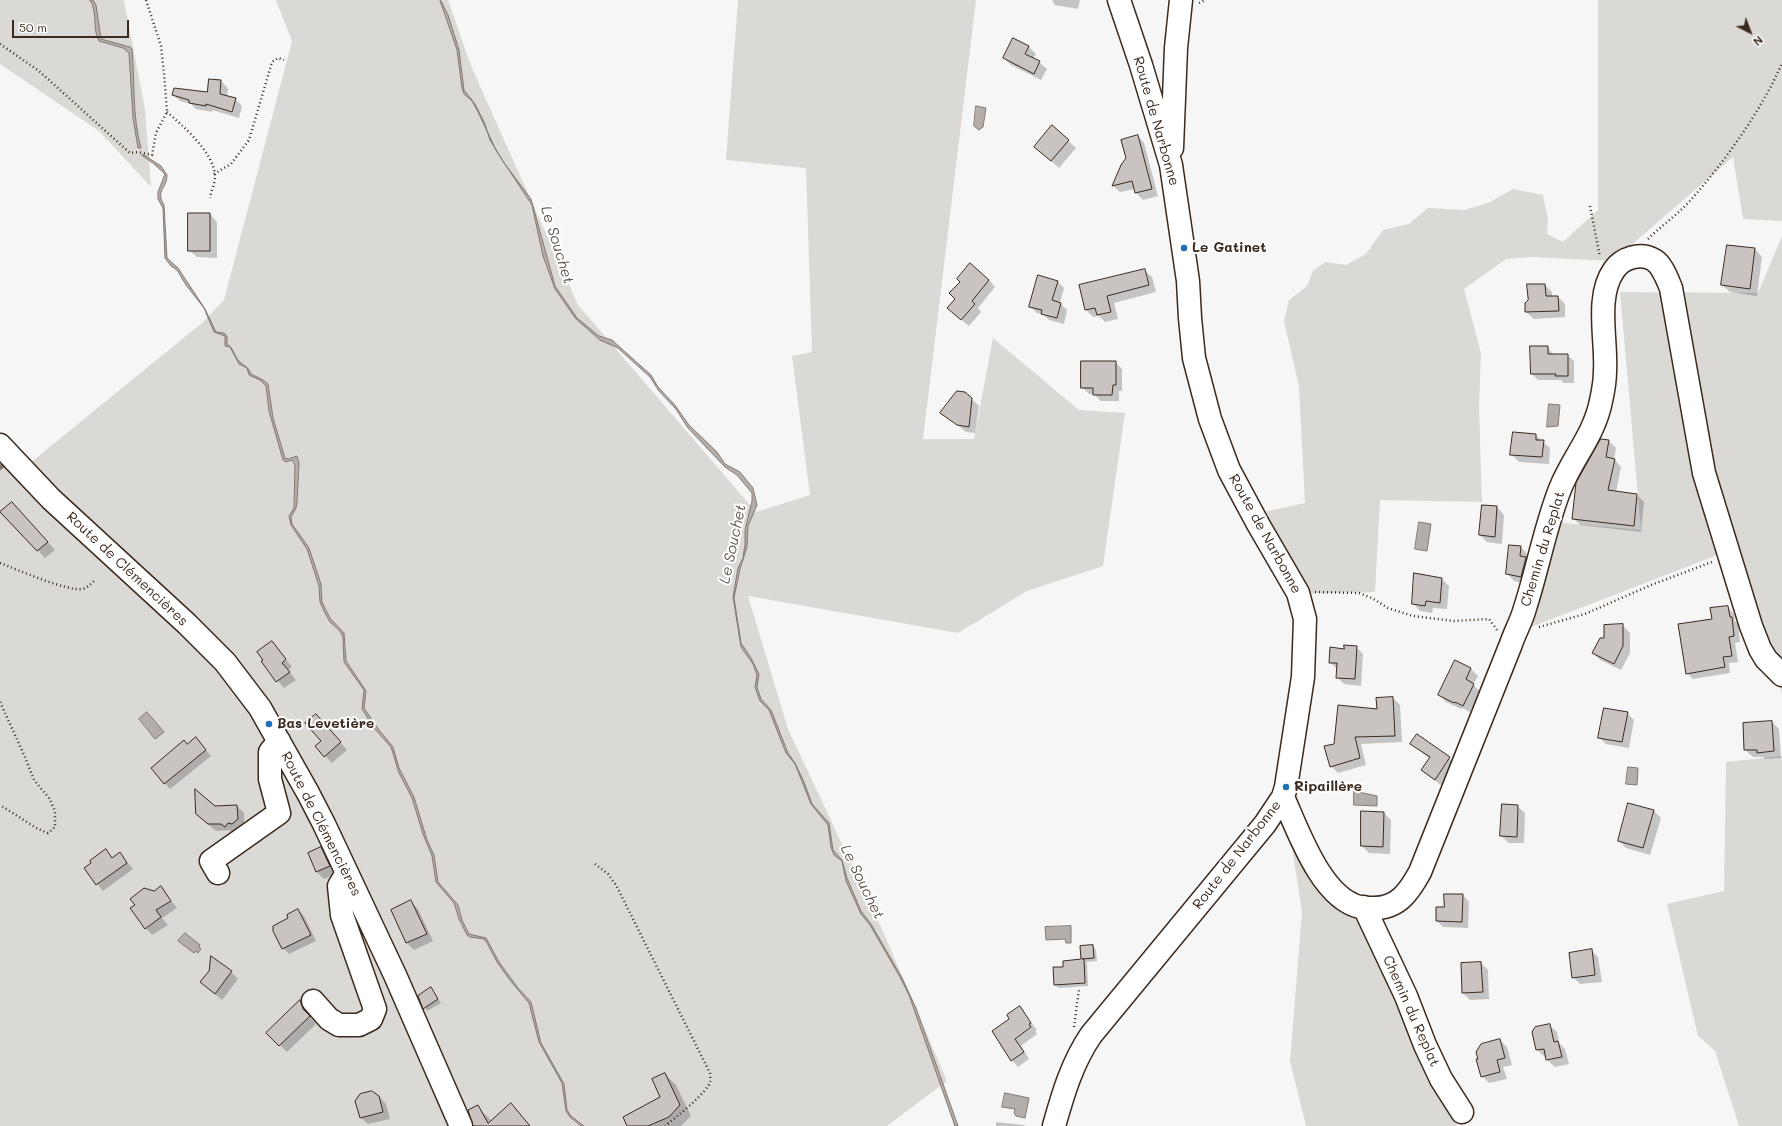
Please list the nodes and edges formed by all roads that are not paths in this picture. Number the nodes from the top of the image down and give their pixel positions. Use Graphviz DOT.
graph roads {
  1 [pos="1119,0"];
  2 [pos="1181,0"];
  3 [pos="1172,165"];
  4 [pos="0,445"];
  5 [pos="1782,675"];
  6 [pos="279,741"];
  7 [pos="1283,798"];
  8 [pos="218,873"];
  9 [pos="347,873"];
  10 [pos="1364,907"];
  11 [pos="313,1001"];
  12 [pos="1462,1112"];
  13 [pos="461,1126"];
  14 [pos="1054,1126"];
  1 -- 3 [label="street, Route de Narbonne"];
  2 -- 3 [label="street"];
  3 -- 7 [label="street, Route de Narbonne"];
  4 -- 6 [label="street, Route de Clémencières"];
  5 -- 10 [label="street, Chemin du Replat"];
  6 -- 8 [label="street"];
  6 -- 9 [label="street, Route de Clémencières"];
  7 -- 10 [label="street, Chemin du Replat"];
  7 -- 14 [label="street, Route de Narbonne"];
  9 -- 11 [label="street"];
  9 -- 13 [label="street, Route de Clémencières"];
  10 -- 12 [label="street, Chemin du Replat"];
}
